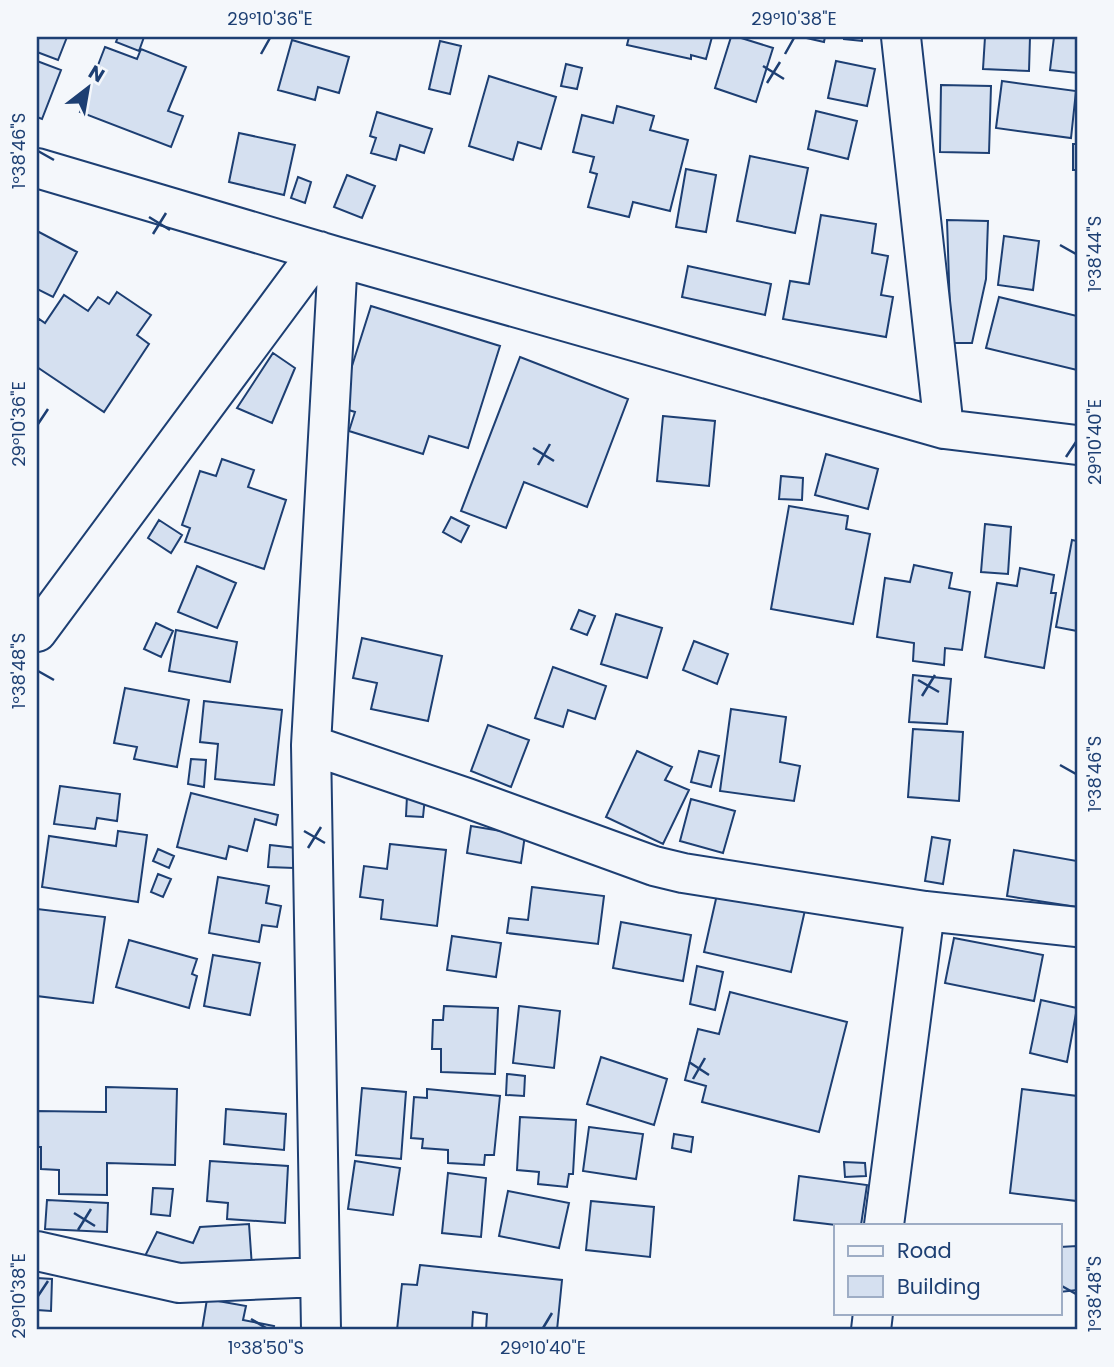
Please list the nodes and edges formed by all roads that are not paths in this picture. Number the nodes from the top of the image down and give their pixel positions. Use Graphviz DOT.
graph roads {
  1 [pos="901,37"];
  2 [pos="37,168"];
  3 [pos="328,254"];
  4 [pos="944,429"];
  5 [pos="1077,445"];
  6 [pos="37,632"];
  7 [pos="311,745"];
  8 [pos="925,911"];
  9 [pos="1077,927"];
  10 [pos="884,1224"];
  11 [pos="37,1251"];
  12 [pos="320,1277"];
  13 [pos="321,1330"];
  1 -- 4 [label="street"];
  2 -- 3 [label="street"];
  3 -- 4 [label="street"];
  3 -- 6 [label="street"];
  3 -- 7 [label="street"];
  4 -- 5 [label="street"];
  7 -- 8 [label="street"];
  7 -- 12 [label="street"];
  8 -- 9 [label="street"];
  8 -- 10 [label="street"];
  11 -- 12 [label="street"];
  12 -- 13 [label="street"];
}
